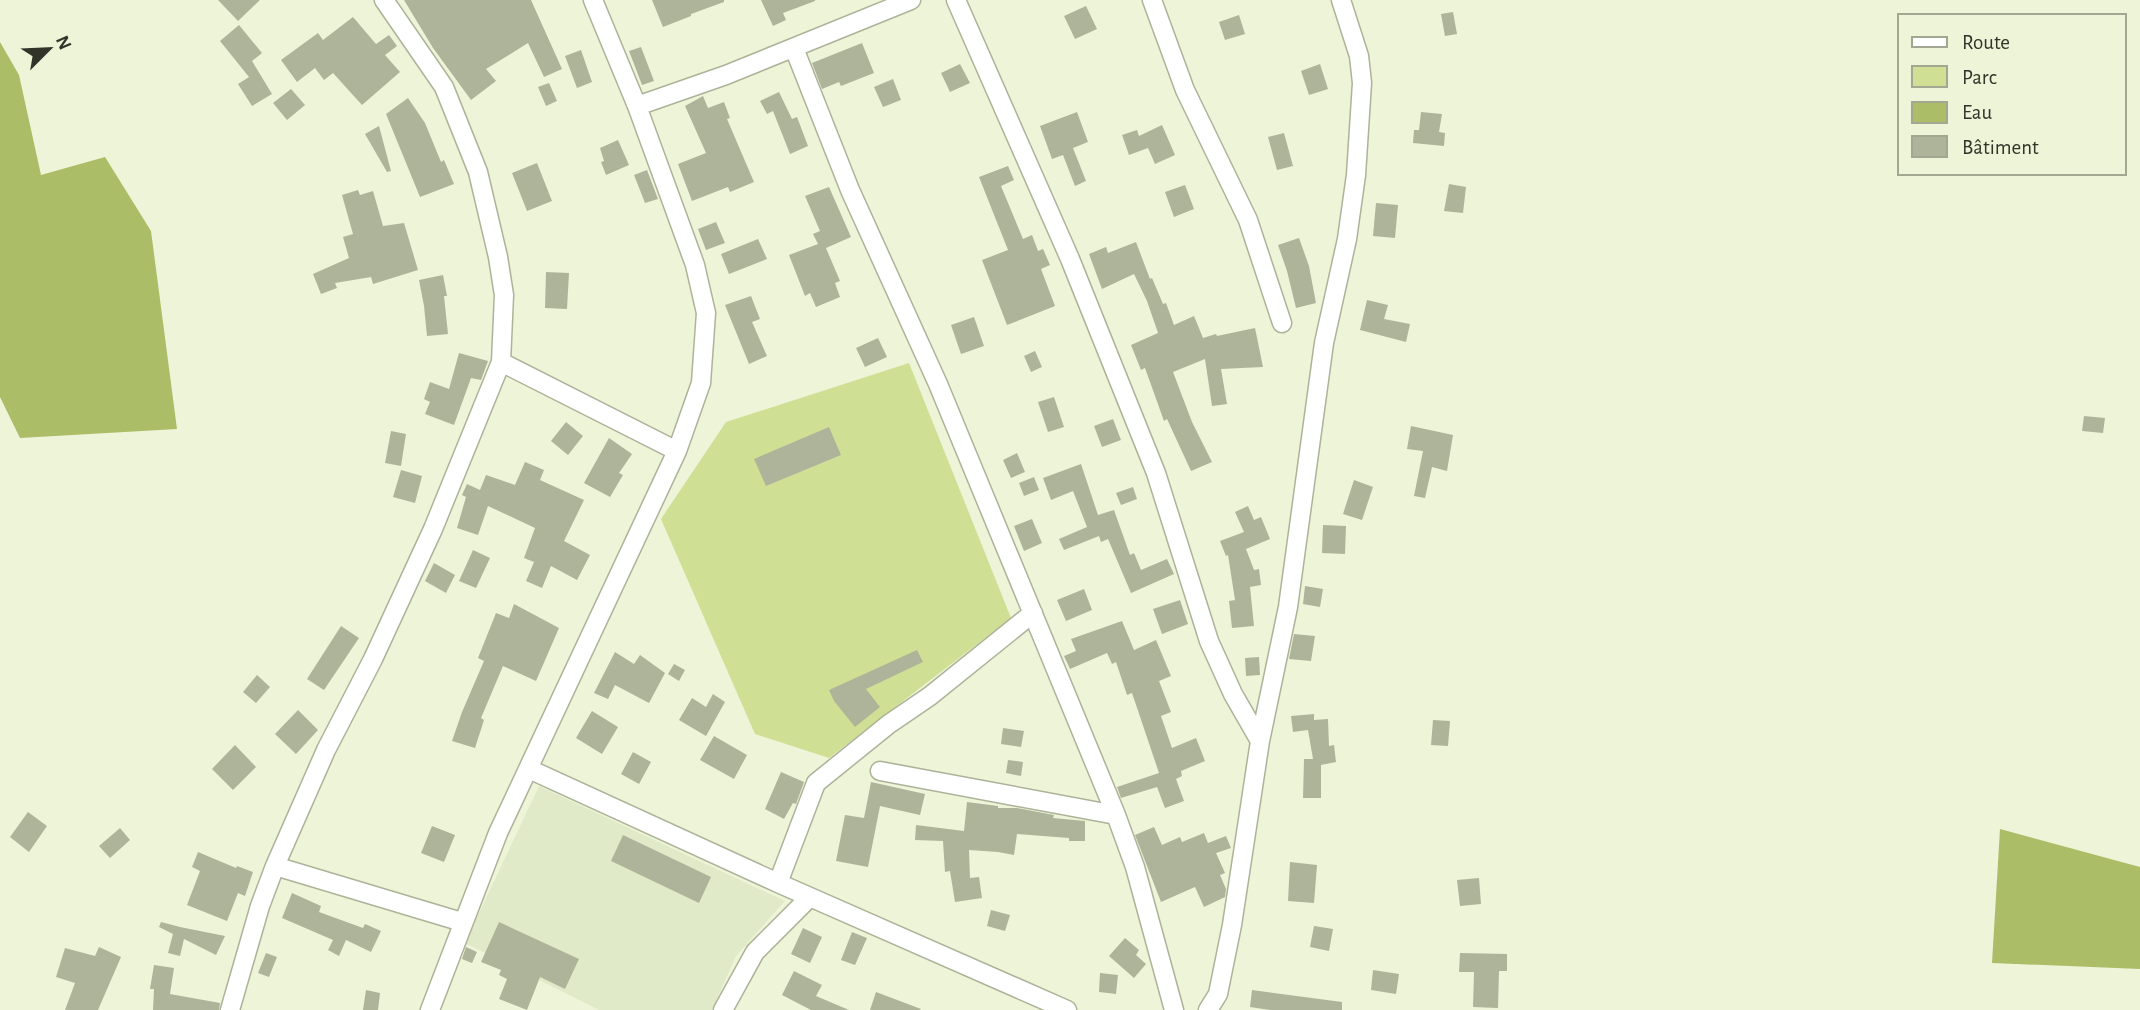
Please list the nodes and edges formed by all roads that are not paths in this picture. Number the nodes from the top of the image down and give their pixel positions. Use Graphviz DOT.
graph roads {
  1 [pos="384,0"];
  2 [pos="593,0"];
  3 [pos="911,0"];
  4 [pos="956,0"];
  5 [pos="1152,0"];
  6 [pos="1341,0"];
  7 [pos="794,48"];
  8 [pos="637,106"];
  9 [pos="1282,323"];
  10 [pos="501,362"];
  11 [pos="677,451"];
  12 [pos="1032,613"];
  13 [pos="1260,741"];
  14 [pos="529,769"];
  15 [pos="880,771"];
  16 [pos="1116,815"];
  17 [pos="275,866"];
  18 [pos="778,883"];
  19 [pos="810,897"];
  20 [pos="462,922"];
  21 [pos="230,1010"];
  22 [pos="430,1010"];
  23 [pos="723,1010"];
  24 [pos="1067,1010"];
  25 [pos="1174,1010"];
  26 [pos="1208,1010"];
  1 -- 10 [label="street"];
  2 -- 8 [label="street"];
  3 -- 7 [label="street"];
  4 -- 13 [label="street"];
  5 -- 9 [label="street"];
  6 -- 13 [label="street"];
  7 -- 8 [label="street"];
  7 -- 12 [label="street"];
  8 -- 11 [label="street"];
  10 -- 11 [label="street"];
  10 -- 17 [label="street"];
  11 -- 14 [label="street"];
  12 -- 16 [label="street"];
  12 -- 18 [label="street"];
  13 -- 26 [label="street"];
  14 -- 18 [label="street"];
  14 -- 20 [label="street"];
  15 -- 16 [label="street"];
  16 -- 25 [label="street"];
  17 -- 20 [label="street"];
  17 -- 21 [label="street"];
  18 -- 19 [label="street"];
  19 -- 23 [label="street"];
  19 -- 24 [label="street"];
  20 -- 22 [label="street"];
}
